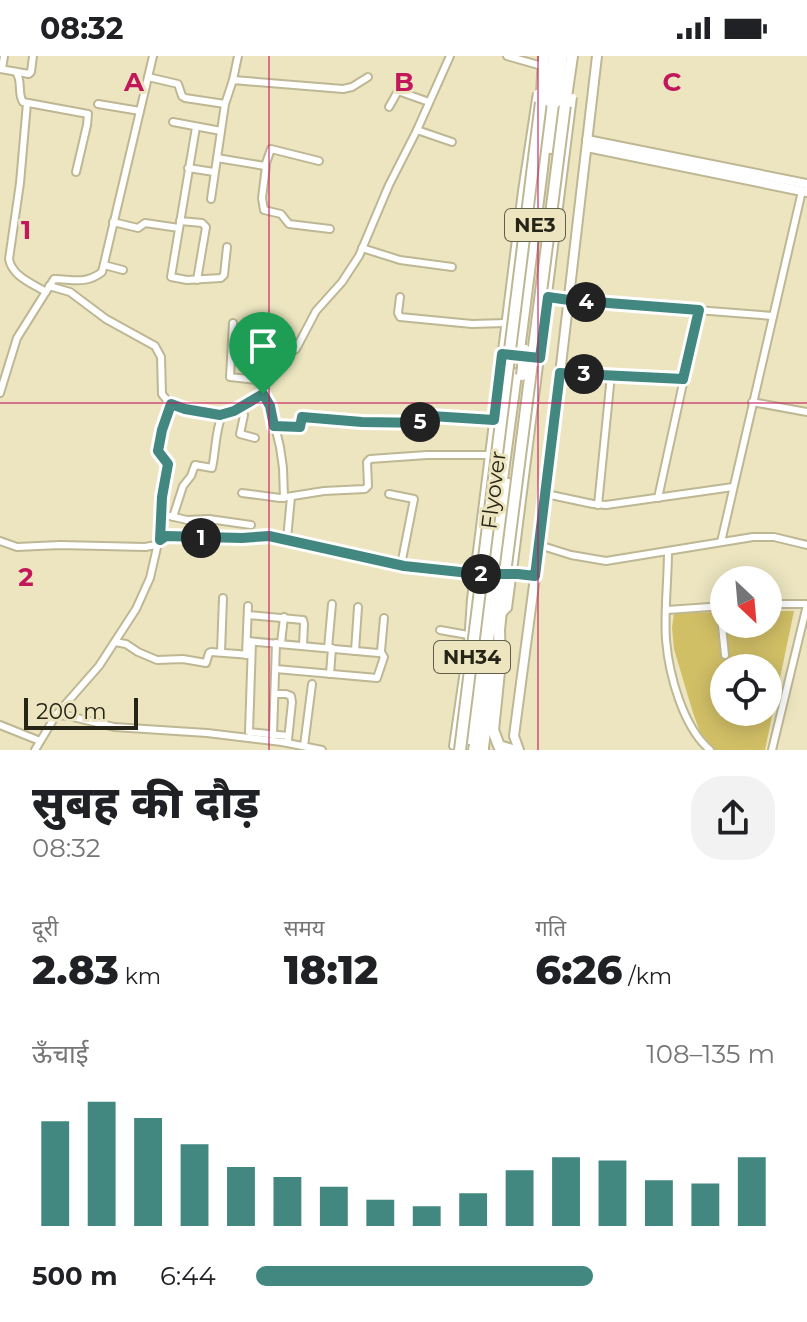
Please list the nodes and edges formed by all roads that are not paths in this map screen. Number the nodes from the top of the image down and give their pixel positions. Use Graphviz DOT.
graph roads {
  1 [pos="4,56"];
  2 [pos="33,56"];
  3 [pos="153,56"];
  4 [pos="238,56"];
  5 [pos="450,56"];
  6 [pos="507,56"];
  7 [pos="554,56"];
  8 [pos="562,56"];
  9 [pos="572,56"];
  10 [pos="597,56"];
  11 [pos="543,61"];
  12 [pos="1,69"];
  13 [pos="16,72"];
  14 [pos="148,77"];
  15 [pos="368,77"];
  16 [pos="233,80"];
  17 [pos="551,97"];
  18 [pos="429,102"];
  19 [pos="27,103"];
  20 [pos="591,103"];
  21 [pos="98,104"];
  22 [pos="225,104"];
  23 [pos="389,107"];
  24 [pos="140,111"];
  25 [pos="173,122"];
  26 [pos="196,127"];
  27 [pos="417,130"];
  28 [pos="221,131"];
  29 [pos="452,142"];
  30 [pos="587,144"];
  31 [pos="217,158"];
  32 [pos="319,161"];
  33 [pos="266,166"];
  34 [pos="188,168"];
  35 [pos="76,172"];
  36 [pos="214,172"];
  37 [pos="805,188"];
  38 [pos="211,199"];
  39 [pos="113,222"];
  40 [pos="180,224"];
  41 [pos="330,229"];
  42 [pos="227,247"];
  43 [pos="362,248"];
  44 [pos="104,265"];
  45 [pos="452,267"];
  46 [pos="123,270"];
  47 [pos="197,280"];
  48 [pos="48,289"];
  49 [pos="400,297"];
  50 [pos="548,297"];
  51 [pos="569,300"];
  52 [pos="699,310"];
  53 [pos="773,316"];
  54 [pos="233,323"];
  55 [pos="506,323"];
  56 [pos="502,354"];
  57 [pos="540,358"];
  58 [pos="500,365"];
  59 [pos="3,369"];
  60 [pos="539,370"];
  61 [pos="560,373"];
  62 [pos="611,375"];
  63 [pos="683,379"];
  64 [pos="266,381"];
  65 [pos="0,392"];
  66 [pos="263,394"];
  67 [pos="752,402"];
  68 [pos="171,404"];
  69 [pos="240,407"];
  70 [pos="807,412"];
  71 [pos="222,415"];
  72 [pos="494,420"];
  73 [pos="274,426"];
  74 [pos="255,438"];
  75 [pos="489,455"];
  76 [pos="733,487"];
  77 [pos="242,493"];
  78 [pos="389,494"];
  79 [pos="546,494"];
  80 [pos="287,497"];
  81 [pos="658,498"];
  82 [pos="598,505"];
  83 [pos="161,514"];
  84 [pos="173,517"];
  85 [pos="251,525"];
  86 [pos="287,539"];
  87 [pos="0,541"];
  88 [pos="159,542"];
  89 [pos="721,542"];
  90 [pos="539,545"];
  91 [pos="807,545"];
  92 [pos="668,551"];
  93 [pos="401,565"];
  94 [pos="476,573"];
  95 [pos="500,575"];
  96 [pos="535,576"];
  97 [pos="223,598"];
  98 [pos="332,604"];
  99 [pos="782,604"];
  100 [pos="807,604"];
  101 [pos="248,606"];
  102 [pos="358,607"];
  103 [pos="710,607"];
  104 [pos="667,610"];
  105 [pos="248,615"];
  106 [pos="284,617"];
  107 [pos="384,618"];
  108 [pos="440,630"];
  109 [pos="499,630"];
  110 [pos="468,635"];
  111 [pos="249,641"];
  112 [pos="115,642"];
  113 [pos="278,643"];
  114 [pos="303,645"];
  115 [pos="330,648"];
  116 [pos="355,651"];
  117 [pos="221,652"];
  118 [pos="381,652"];
  119 [pos="248,655"];
  120 [pos="276,669"];
  121 [pos="330,674"];
  122 [pos="312,684"];
  123 [pos="275,694"];
  124 [pos="56,715"];
  125 [pos="0,725"];
  126 [pos="273,735"];
  127 [pos="514,736"];
  128 [pos="288,740"];
  129 [pos="40,741"];
  130 [pos="304,746"];
  131 [pos="478,748"];
  132 [pos="35,750"];
  133 [pos="322,750"];
  134 [pos="519,750"];
  135 [pos="710,750"];
  136 [pos="772,750"];
  1 -- 12 [label="street"];
  2 -- 13 [label="street"];
  3 -- 14 [label="street"];
  4 -- 16 [label="street"];
  5 -- 18 [label="street"];
  6 -- 11 [label="street"];
  7 -- 17 [label="highway, NE3"];
  8 -- 17 [label="highway, NE3"];
  9 -- 17 [label="highway, Flyover / NH34"];
  10 -- 20 [label="main road"];
  11 -- 17 [label="highway, NH34"];
  12 -- 13 [label="street"];
  13 -- 19 [label="street"];
  14 -- 22 [label="street"];
  14 -- 24 [label="street"];
  15 -- 16 [label="street"];
  16 -- 22 [label="street"];
  17 -- 20 [label="main road"];
  17 -- 50 [label="street"];
  17 -- 55 [label="street"];
  17 -- 95 [label="highway, Flyover / NH34, bridge"];
  17 -- 95 [label="highway, NE3, bridge"];
  17 -- 131 [label="highway, Flyover / NH34, bridge"];
  18 -- 23 [label="street"];
  18 -- 27 [label="street"];
  19 -- 35 [label="street"];
  19 -- 48 [label="street"];
  20 -- 30 [label="main road"];
  21 -- 24 [label="street"];
  22 -- 28 [label="street"];
  24 -- 39 [label="street"];
  25 -- 26 [label="street"];
  26 -- 28 [label="street"];
  26 -- 34 [label="street"];
  27 -- 29 [label="street"];
  27 -- 43 [label="street"];
  28 -- 31 [label="street"];
  30 -- 37 [label="main road"];
  30 -- 51 [label="main road"];
  31 -- 33 [label="street"];
  31 -- 36 [label="street"];
  32 -- 33 [label="street"];
  33 -- 41 [label="street"];
  34 -- 36 [label="street"];
  34 -- 40 [label="street"];
  36 -- 38 [label="street"];
  37 -- 53 [label="street"];
  39 -- 40 [label="street"];
  39 -- 44 [label="street"];
  40 -- 47 [label="street"];
  40 -- 47 [label="street"];
  42 -- 47 [label="street"];
  43 -- 45 [label="street"];
  43 -- 64 [label="street"];
  44 -- 46 [label="street"];
  44 -- 48 [label="street"];
  48 -- 59 [label="street"];
  48 -- 68 [label="street"];
  49 -- 55 [label="street"];
  50 -- 51 [label="street"];
  50 -- 57 [label="street"];
  51 -- 52 [label="street"];
  51 -- 61 [label="main road"];
  52 -- 53 [label="street"];
  52 -- 63 [label="street"];
  53 -- 67 [label="street"];
  54 -- 64 [label="street"];
  55 -- 56 [label="street"];
  56 -- 57 [label="street"];
  56 -- 58 [label="street"];
  57 -- 60 [label="street"];
  58 -- 60 [label="street"];
  58 -- 72 [label="street"];
  59 -- 65 [label="street"];
  60 -- 95 [label="street"];
  61 -- 62 [label="street"];
  61 -- 79 [label="main road"];
  62 -- 63 [label="street"];
  62 -- 82 [label="street"];
  63 -- 81 [label="street"];
  64 -- 66 [label="street"];
  66 -- 69 [label="street"];
  66 -- 73 [label="street"];
  67 -- 70 [label="street"];
  67 -- 76 [label="street"];
  68 -- 71 [label="street"];
  68 -- 83 [label="street"];
  69 -- 71 [label="street"];
  69 -- 74 [label="street"];
  71 -- 84 [label="street"];
  72 -- 73 [label="street"];
  72 -- 75 [label="street"];
  73 -- 80 [label="street"];
  75 -- 80 [label="street"];
  75 -- 94 [label="street"];
  76 -- 81 [label="street"];
  76 -- 89 [label="street"];
  77 -- 80 [label="street"];
  78 -- 93 [label="street"];
  79 -- 82 [label="street"];
  79 -- 90 [label="main road"];
  80 -- 86 [label="street"];
  81 -- 82 [label="street"];
  83 -- 84 [label="street"];
  83 -- 88 [label="street"];
  84 -- 85 [label="street"];
  86 -- 88 [label="street"];
  86 -- 93 [label="street"];
  87 -- 88 [label="street"];
  88 -- 112 [label="street"];
  89 -- 91 [label="street"];
  89 -- 92 [label="street"];
  90 -- 92 [label="street"];
  90 -- 96 [label="main road"];
  92 -- 104 [label="street"];
  93 -- 94 [label="street"];
  94 -- 96 [label="street"];
  94 -- 110 [label="street"];
  95 -- 109 [label="highway, Flyover / NH34"];
  95 -- 131 [label="highway, NE3"];
  96 -- 127 [label="main road"];
  97 -- 117 [label="street"];
  98 -- 115 [label="street"];
  99 -- 100 [label="street"];
  100 -- 136 [label="street"];
  101 -- 105 [label="street"];
  102 -- 116 [label="street"];
  103 -- 104 [label="street"];
  104 -- 135 [label="street"];
  105 -- 106 [label="street"];
  105 -- 111 [label="street"];
  106 -- 113 [label="street"];
  106 -- 114 [label="street"];
  107 -- 118 [label="street"];
  108 -- 110 [label="street"];
  109 -- 131 [label="highway, NH34"];
  109 -- 131 [label="highway, NH34"];
  110 -- 131 [label="street"];
  111 -- 113 [label="street"];
  111 -- 119 [label="street"];
  112 -- 117 [label="street"];
  112 -- 124 [label="street"];
  113 -- 114 [label="street"];
  113 -- 120 [label="street"];
  114 -- 115 [label="street"];
  115 -- 116 [label="street"];
  115 -- 121 [label="street"];
  116 -- 118 [label="street"];
  117 -- 119 [label="street"];
  118 -- 121 [label="street"];
  119 -- 126 [label="street"];
  120 -- 121 [label="street"];
  120 -- 123 [label="street"];
  122 -- 130 [label="street"];
  123 -- 126 [label="street"];
  123 -- 128 [label="street"];
  124 -- 128 [label="street"];
  124 -- 129 [label="street"];
  125 -- 129 [label="street"];
  126 -- 128 [label="street"];
  127 -- 131 [label="main road"];
  127 -- 134 [label="main road"];
  128 -- 130 [label="street"];
  129 -- 132 [label="street"];
  130 -- 133 [label="street"];
}
